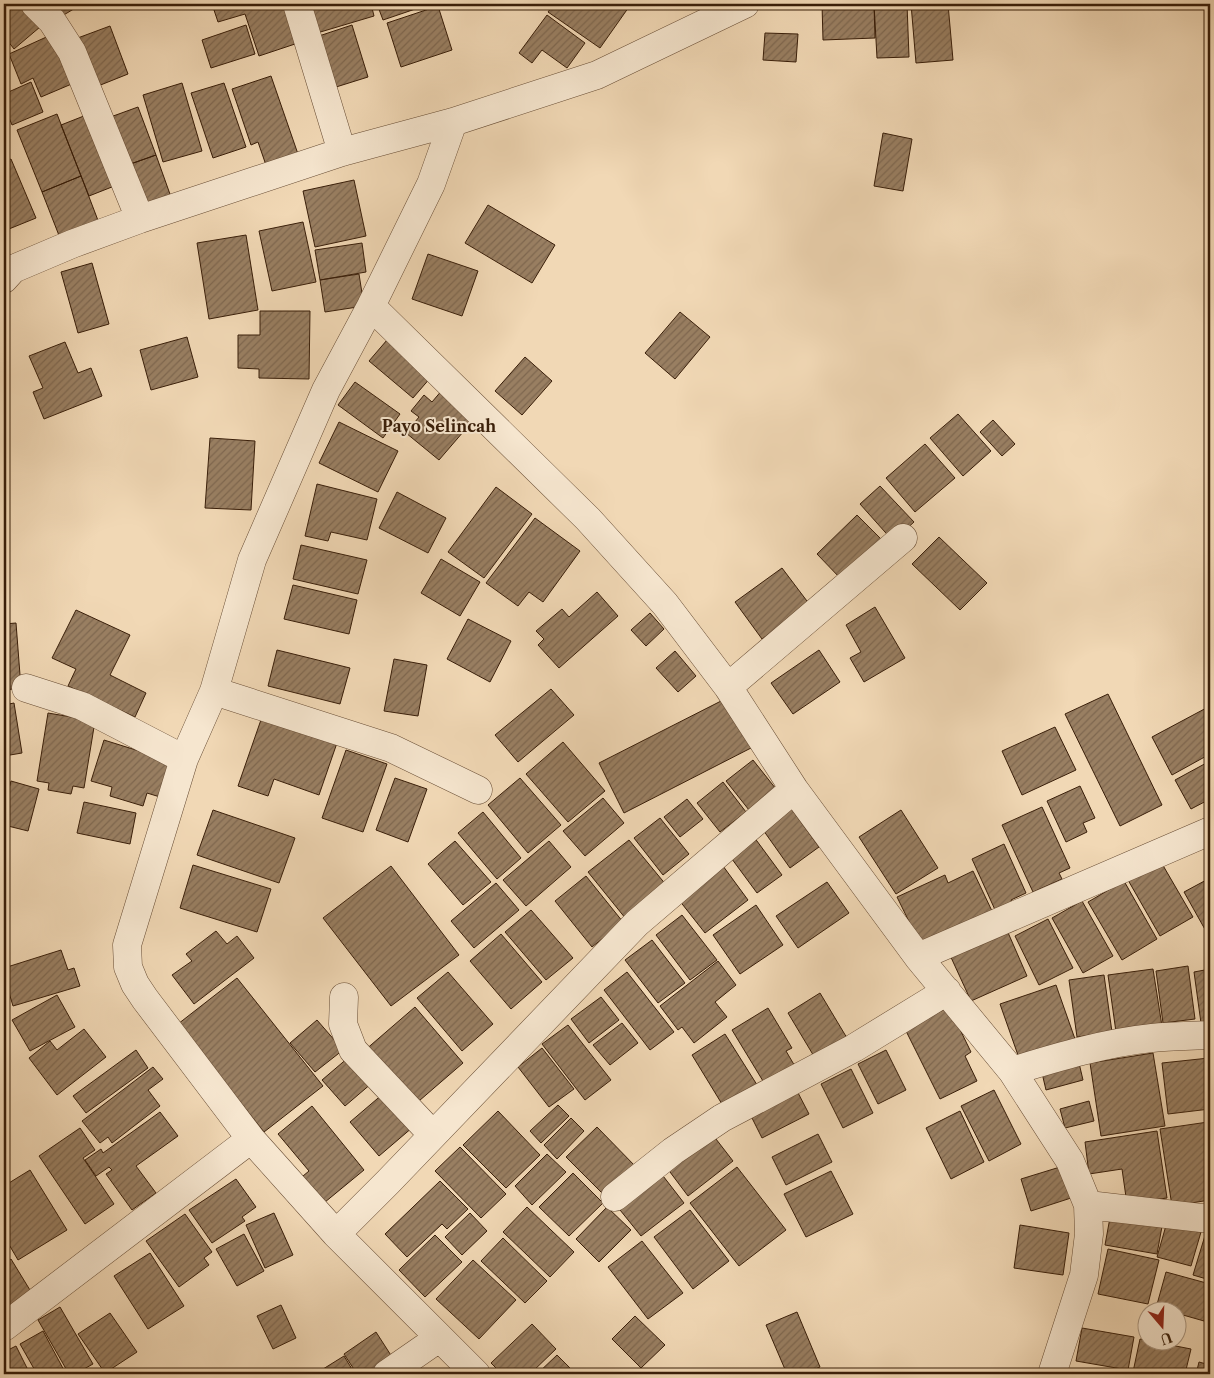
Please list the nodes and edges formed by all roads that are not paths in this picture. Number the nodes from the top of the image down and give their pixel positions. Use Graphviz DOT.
graph roads {
  1 [pos="35,4"];
  2 [pos="297,4"];
  3 [pos="738,5"];
  4 [pos="452,122"];
  5 [pos="342,152"];
  6 [pos="140,220"];
  7 [pos="7,268"];
  8 [pos="371,306"];
  9 [pos="903,538"];
  10 [pos="728,687"];
  11 [pos="26,688"];
  12 [pos="214,690"];
  13 [pos="184,759"];
  14 [pos="794,789"];
  15 [pos="478,790"];
  16 [pos="1210,831"];
  17 [pos="918,957"];
  18 [pos="947,991"];
  19 [pos="344,997"];
  20 [pos="1210,1035"];
  21 [pos="1012,1071"];
  22 [pos="433,1135"];
  23 [pos="251,1139"];
  24 [pos="615,1197"];
  25 [pos="1088,1205"];
  26 [pos="1210,1219"];
  27 [pos="336,1234"];
  28 [pos="4,1327"];
  29 [pos="439,1338"];
  30 [pos="387,1374"];
  31 [pos="476,1374"];
  32 [pos="1052,1374"];
  1 -- 6 [label="street"];
  2 -- 5 [label="street"];
  3 -- 4 [label="street"];
  4 -- 5 [label="street"];
  4 -- 8 [label="street"];
  5 -- 6 [label="street"];
  6 -- 7 [label="street"];
  8 -- 10 [label="street"];
  8 -- 12 [label="street"];
  9 -- 10 [label="street"];
  10 -- 14 [label="street"];
  11 -- 13 [label="street"];
  12 -- 13 [label="street"];
  12 -- 15 [label="street"];
  13 -- 23 [label="street"];
  14 -- 17 [label="street"];
  14 -- 22 [label="street"];
  16 -- 17 [label="street"];
  17 -- 18 [label="street"];
  18 -- 21 [label="street"];
  18 -- 24 [label="street"];
  19 -- 22 [label="street"];
  20 -- 21 [label="street"];
  21 -- 25 [label="street"];
  22 -- 27 [label="street"];
  23 -- 27 [label="street"];
  23 -- 28 [label="street"];
  25 -- 26 [label="street"];
  25 -- 32 [label="street"];
  27 -- 29 [label="street"];
  29 -- 30 [label="street"];
  29 -- 31 [label="street"];
}
